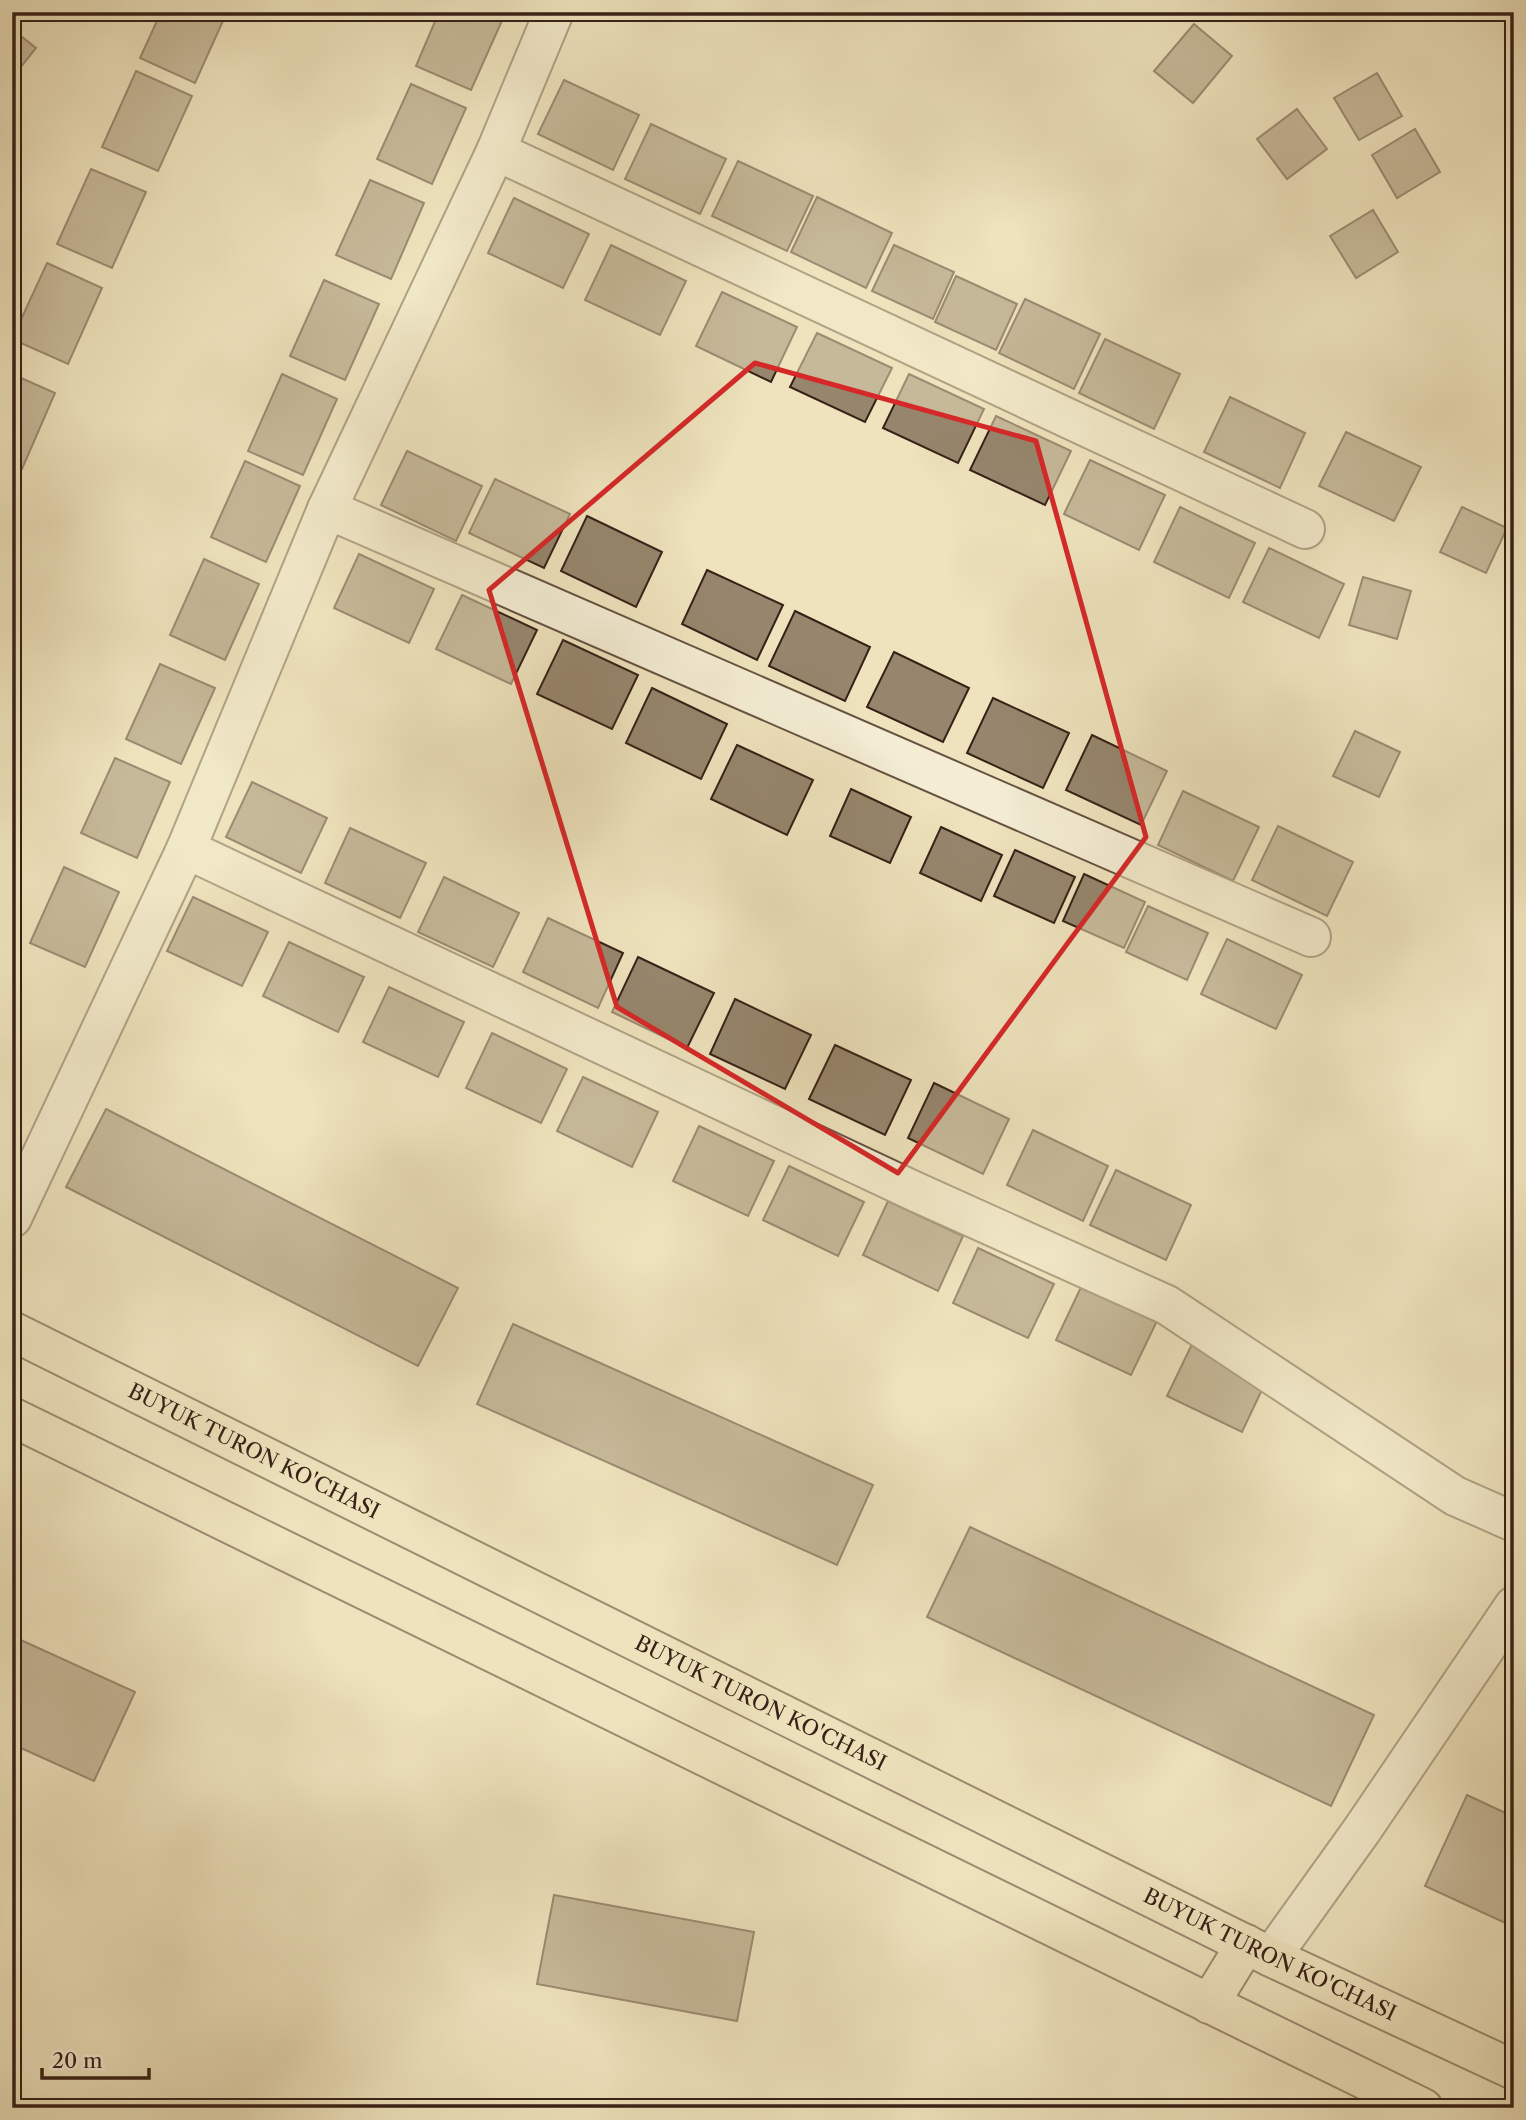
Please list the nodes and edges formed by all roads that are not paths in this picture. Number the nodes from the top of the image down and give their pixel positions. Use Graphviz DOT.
graph roads {
  1 [pos="554,12"];
  2 [pos="496,150"];
  3 [pos="327,509"];
  4 [pos="1305,528"];
  5 [pos="186,849"];
  6 [pos="1311,937"];
  7 [pos="12,1217"];
  8 [pos="12,1331"];
  9 [pos="12,1416"];
  10 [pos="1514,1522"];
  11 [pos="1514,1606"];
  12 [pos="1259,1951"];
  13 [pos="1209,2004"];
  14 [pos="1514,2070"];
  15 [pos="1423,2108"];
  1 -- 2 [label="street"];
  2 -- 3 [label="street"];
  2 -- 4 [label="street"];
  3 -- 5 [label="street"];
  3 -- 6 [label="street"];
  5 -- 7 [label="street"];
  5 -- 10 [label="street"];
  8 -- 12 [label="main road, BUYUK TURON KO'CHASI"];
  9 -- 13 [label="main road"];
  11 -- 12 [label="street"];
  12 -- 13 [label="main road"];
  12 -- 14 [label="main road, BUYUK TURON KO'CHASI"];
  13 -- 15 [label="main road"];
}
